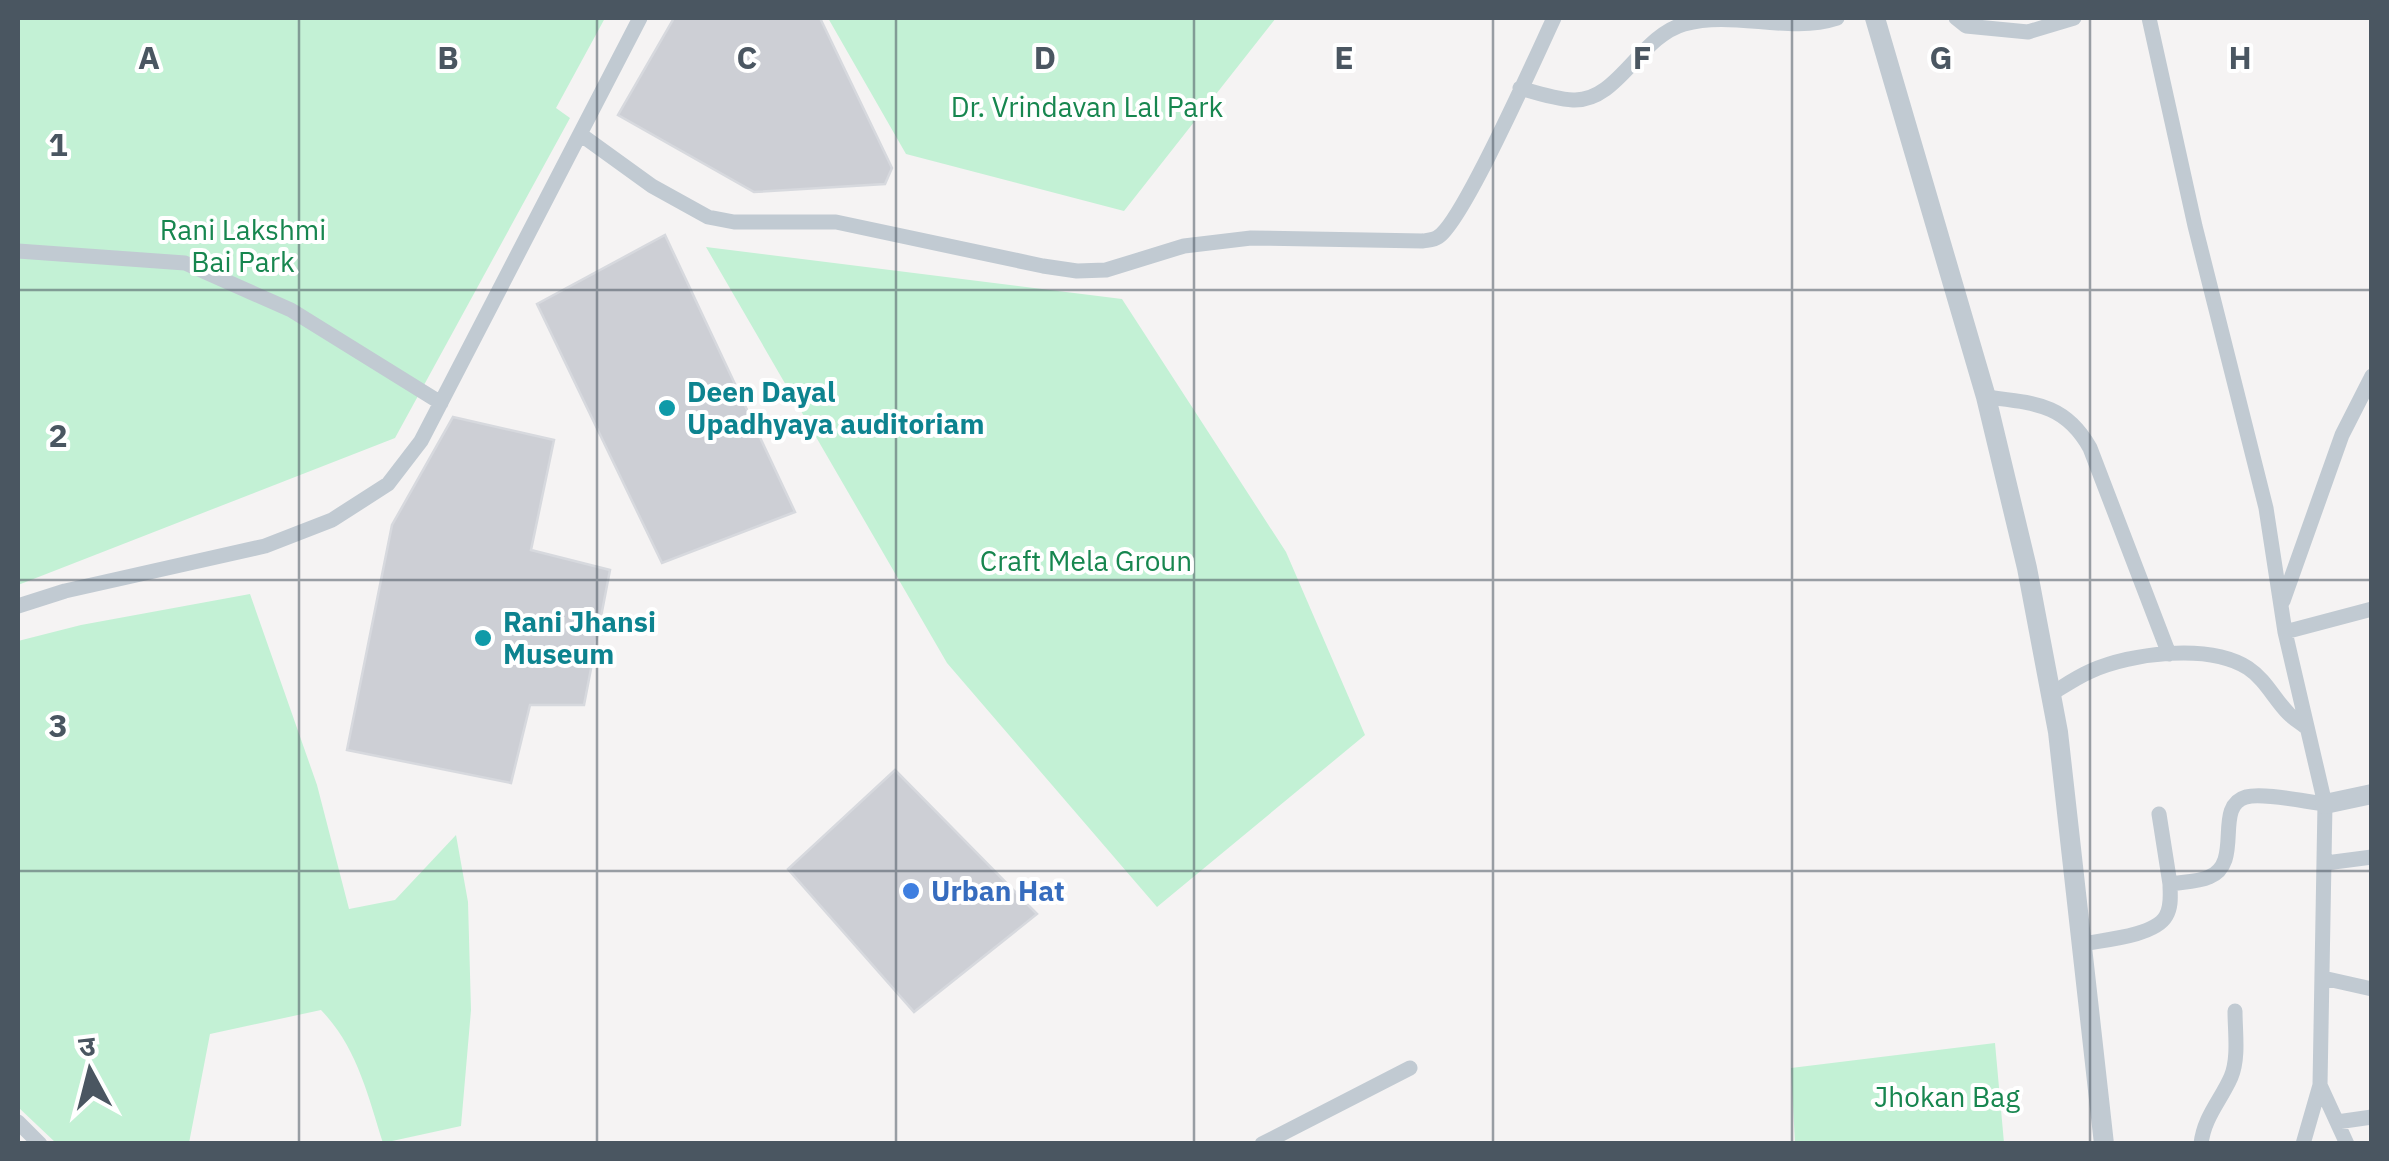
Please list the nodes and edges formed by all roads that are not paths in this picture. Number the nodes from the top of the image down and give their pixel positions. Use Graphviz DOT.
graph roads {
  1 [pos="640,18"];
  2 [pos="1554,18"];
  3 [pos="1837,18"];
  4 [pos="1875,18"];
  5 [pos="1956,18"];
  6 [pos="2074,18"];
  7 [pos="2149,18"];
  8 [pos="1520,88"];
  9 [pos="580,134"];
  10 [pos="18,251"];
  11 [pos="2372,376"];
  12 [pos="1986,397"];
  13 [pos="441,403"];
  14 [pos="2281,605"];
  15 [pos="18,606"];
  16 [pos="2372,609"];
  17 [pos="2284,632"];
  18 [pos="2169,654"];
  19 [pos="2051,694"];
  20 [pos="2307,728"];
  21 [pos="2372,794"];
  22 [pos="2325,804"];
  23 [pos="2159,814"];
  24 [pos="2372,857"];
  25 [pos="2326,864"];
  26 [pos="2170,884"];
  27 [pos="2082,944"];
  28 [pos="2323,978"];
  29 [pos="2372,989"];
  30 [pos="2235,1012"];
  31 [pos="1410,1068"];
  32 [pos="2320,1085"];
  33 [pos="2372,1116"];
  34 [pos="18,1122"];
  35 [pos="2336,1122"];
  36 [pos="1282,1139"];
  37 [pos="40,1144"];
  38 [pos="1262,1144"];
  39 [pos="2104,1144"];
  40 [pos="2201,1144"];
  41 [pos="2304,1144"];
  42 [pos="2347,1144"];
  1 -- 9 [label="street"];
  2 -- 8 [label="street"];
  3 -- 8 [label="street"];
  4 -- 12 [label="street"];
  5 -- 6 [label="street"];
  7 -- 14 [label="street"];
  8 -- 9 [label="street"];
  9 -- 13 [label="street"];
  10 -- 13 [label="street"];
  11 -- 14 [label="street"];
  12 -- 18 [label="street"];
  12 -- 19 [label="street"];
  13 -- 15 [label="street"];
  14 -- 17 [label="street"];
  16 -- 17 [label="street"];
  17 -- 20 [label="street"];
  18 -- 19 [label="street"];
  18 -- 20 [label="street"];
  19 -- 27 [label="street"];
  20 -- 22 [label="street"];
  21 -- 22 [label="street"];
  22 -- 25 [label="street"];
  22 -- 26 [label="street"];
  23 -- 26 [label="street"];
  24 -- 25 [label="street"];
  25 -- 28 [label="street"];
  26 -- 27 [label="street"];
  27 -- 39 [label="street"];
  28 -- 29 [label="street"];
  28 -- 32 [label="street"];
  30 -- 40 [label="street"];
  31 -- 36 [label="street"];
  32 -- 35 [label="street"];
  32 -- 41 [label="street"];
  33 -- 35 [label="street"];
  34 -- 37 [label="street"];
  35 -- 42 [label="street"];
  36 -- 38 [label="street"];
}
